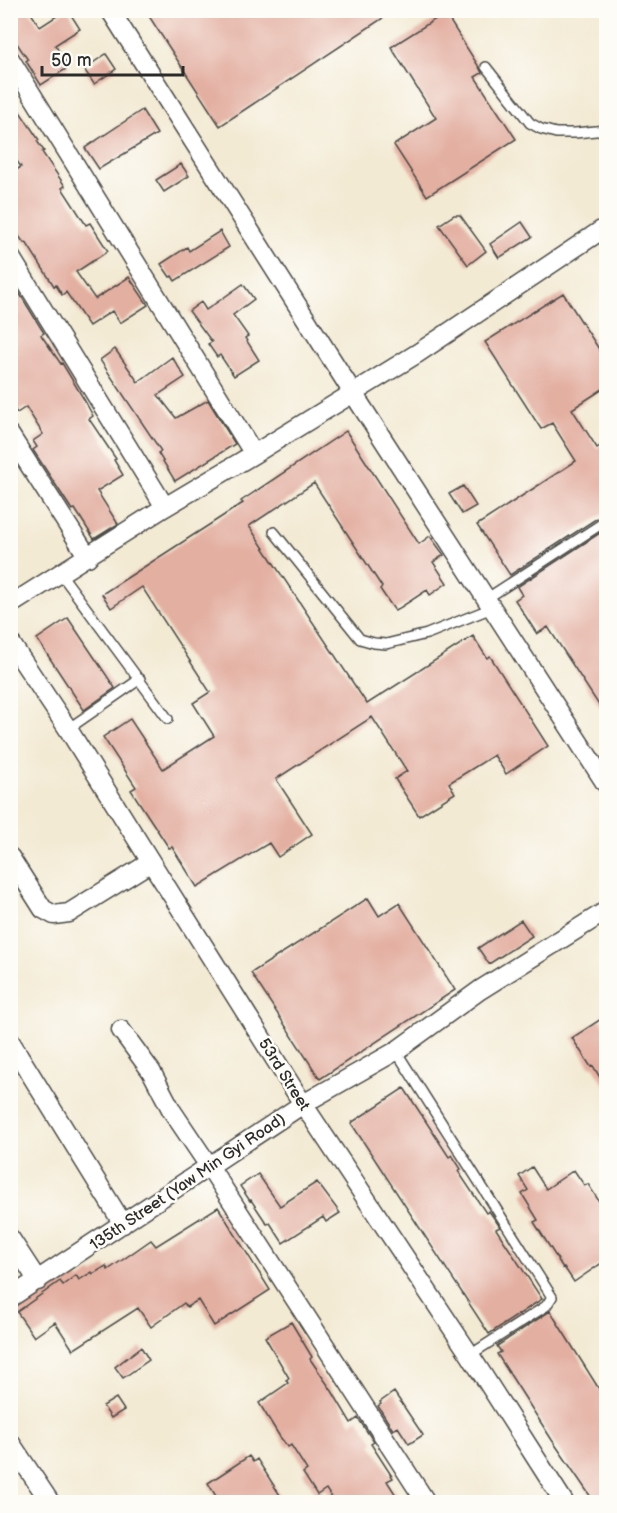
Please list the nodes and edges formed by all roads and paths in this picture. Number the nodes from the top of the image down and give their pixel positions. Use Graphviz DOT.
graph roads {
  1 [pos="110,10"];
  2 [pos="10,59"];
  3 [pos="486,67"];
  4 [pos="606,130"];
  5 [pos="606,227"];
  6 [pos="10,256"];
  7 [pos="353,393"];
  8 [pos="10,435"];
  9 [pos="254,454"];
  10 [pos="165,507"];
  11 [pos="606,521"];
  12 [pos="274,532"];
  13 [pos="88,557"];
  14 [pos="61,574"];
  15 [pos="10,604"];
  16 [pos="489,604"];
  17 [pos="10,642"];
  18 [pos="140,680"];
  19 [pos="168,719"];
  20 [pos="68,729"];
  21 [pos="606,784"];
  22 [pos="10,857"];
  23 [pos="151,862"];
  24 [pos="606,911"];
  25 [pos="120,1030"];
  26 [pos="10,1041"];
  27 [pos="396,1051"];
  28 [pos="303,1104"];
  29 [pos="209,1166"];
  30 [pos="123,1224"];
  31 [pos="10,1238"];
  32 [pos="38,1281"];
  33 [pos="10,1298"];
  34 [pos="470,1355"];
  35 [pos="10,1442"];
  36 [pos="50,1503"];
  37 [pos="426,1503"];
  38 [pos="564,1503"];
  1 -- 7 [label="street"];
  2 -- 9 [label="street"];
  3 -- 4 [label="lane"];
  5 -- 7 [label="street"];
  6 -- 10 [label="street"];
  7 -- 9 [label="street"];
  7 -- 16 [label="street"];
  8 -- 13 [label="street"];
  9 -- 10 [label="street"];
  10 -- 13 [label="street"];
  11 -- 16 [label="lane"];
  12 -- 16 [label="lane"];
  13 -- 14 [label="street"];
  14 -- 15 [label="street"];
  14 -- 18 [label="lane"];
  16 -- 21 [label="street"];
  17 -- 20 [label="street, 53rd Street"];
  18 -- 19 [label="lane"];
  18 -- 20 [label="lane"];
  20 -- 23 [label="street, 53rd Street"];
  22 -- 23 [label="street"];
  23 -- 28 [label="street, 53rd Street"];
  24 -- 27 [label="street, 135th Street (Yaw Min Gyi Road)"];
  25 -- 29 [label="street"];
  26 -- 30 [label="street"];
  27 -- 28 [label="street, 135th Street (Yaw Min Gyi Road)"];
  27 -- 34 [label="lane"];
  28 -- 29 [label="street, 135th Street (Yaw Min Gyi Road)"];
  28 -- 34 [label="street, 53rd Street"];
  29 -- 30 [label="street, 135th Street (Yaw Min Gyi Road)"];
  29 -- 37 [label="street"];
  30 -- 32 [label="street, 135th Street (Yaw Min Gyi Road)"];
  31 -- 32 [label="street"];
  32 -- 33 [label="street, 135th Street (Yaw Min Gyi Road)"];
  34 -- 38 [label="street, 53rd Street"];
  35 -- 36 [label="street"];
}
